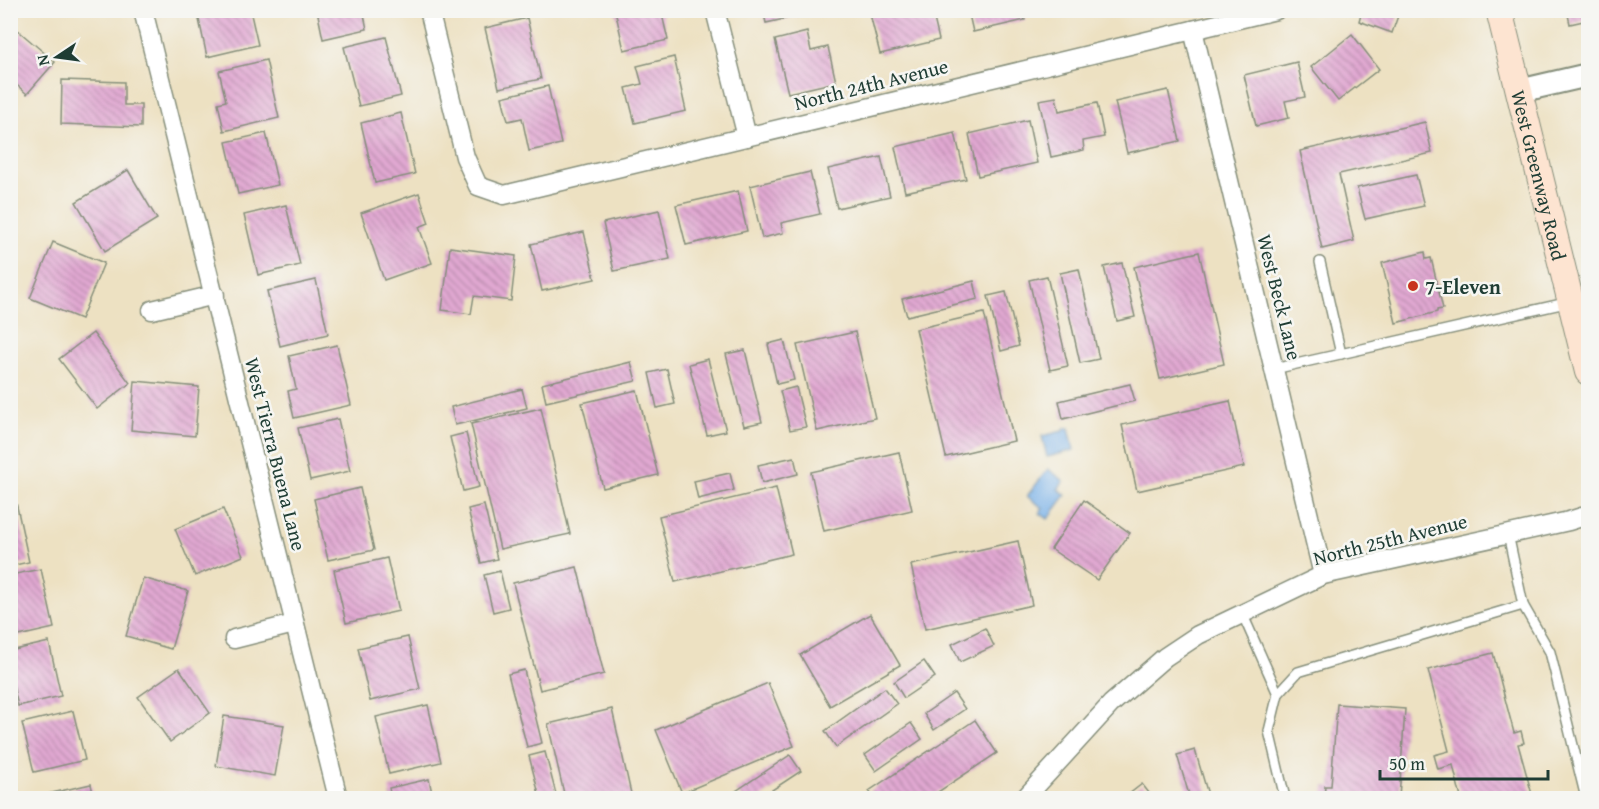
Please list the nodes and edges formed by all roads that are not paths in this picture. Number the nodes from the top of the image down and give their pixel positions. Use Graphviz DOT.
graph roads {
  1 [pos="143,10"];
  2 [pos="429,10"];
  3 [pos="716,10"];
  4 [pos="1275,10"];
  5 [pos="1499,10"];
  6 [pos="1193,30"];
  7 [pos="1588,75"];
  8 [pos="1519,91"];
  9 [pos="747,137"];
  10 [pos="1320,262"];
  11 [pos="215,295"];
  12 [pos="1571,302"];
  13 [pos="152,310"];
  14 [pos="1584,336"];
  15 [pos="1341,354"];
  16 [pos="1274,369"];
  17 [pos="1588,372"];
  18 [pos="1588,515"];
  19 [pos="1508,534"];
  20 [pos="1323,576"];
  21 [pos="1523,605"];
  22 [pos="1242,613"];
  23 [pos="294,624"];
  24 [pos="234,639"];
  25 [pos="1278,694"];
  26 [pos="338,798"];
  27 [pos="1025,798"];
  28 [pos="1285,798"];
  29 [pos="1586,798"];
  1 -- 11 [label="street, West Tierra Buena Lane"];
  2 -- 9 [label="street, North 24th Avenue"];
  3 -- 9 [label="street"];
  4 -- 6 [label="street, North 24th Avenue"];
  5 -- 8 [label="main road, West Greenway Road"];
  6 -- 9 [label="street, North 24th Avenue"];
  6 -- 16 [label="street, West Beck Lane"];
  7 -- 8 [label="street"];
  8 -- 12 [label="main road, West Greenway Road"];
  10 -- 15 [label="lane"];
  11 -- 13 [label="street"];
  11 -- 23 [label="street, West Tierra Buena Lane"];
  12 -- 14 [label="main road, West Greenway Road"];
  12 -- 15 [label="lane"];
  14 -- 17 [label="main road, West Greenway Road"];
  15 -- 16 [label="lane"];
  16 -- 20 [label="street, West Beck Lane"];
  18 -- 19 [label="street, North 25th Avenue"];
  19 -- 20 [label="street, North 25th Avenue"];
  19 -- 21 [label="lane"];
  20 -- 22 [label="street, North 25th Avenue"];
  21 -- 25 [label="lane"];
  21 -- 29 [label="lane"];
  22 -- 25 [label="lane"];
  22 -- 27 [label="street, North 25th Avenue"];
  23 -- 24 [label="street"];
  23 -- 26 [label="street, West Tierra Buena Lane"];
  25 -- 28 [label="lane"];
}
